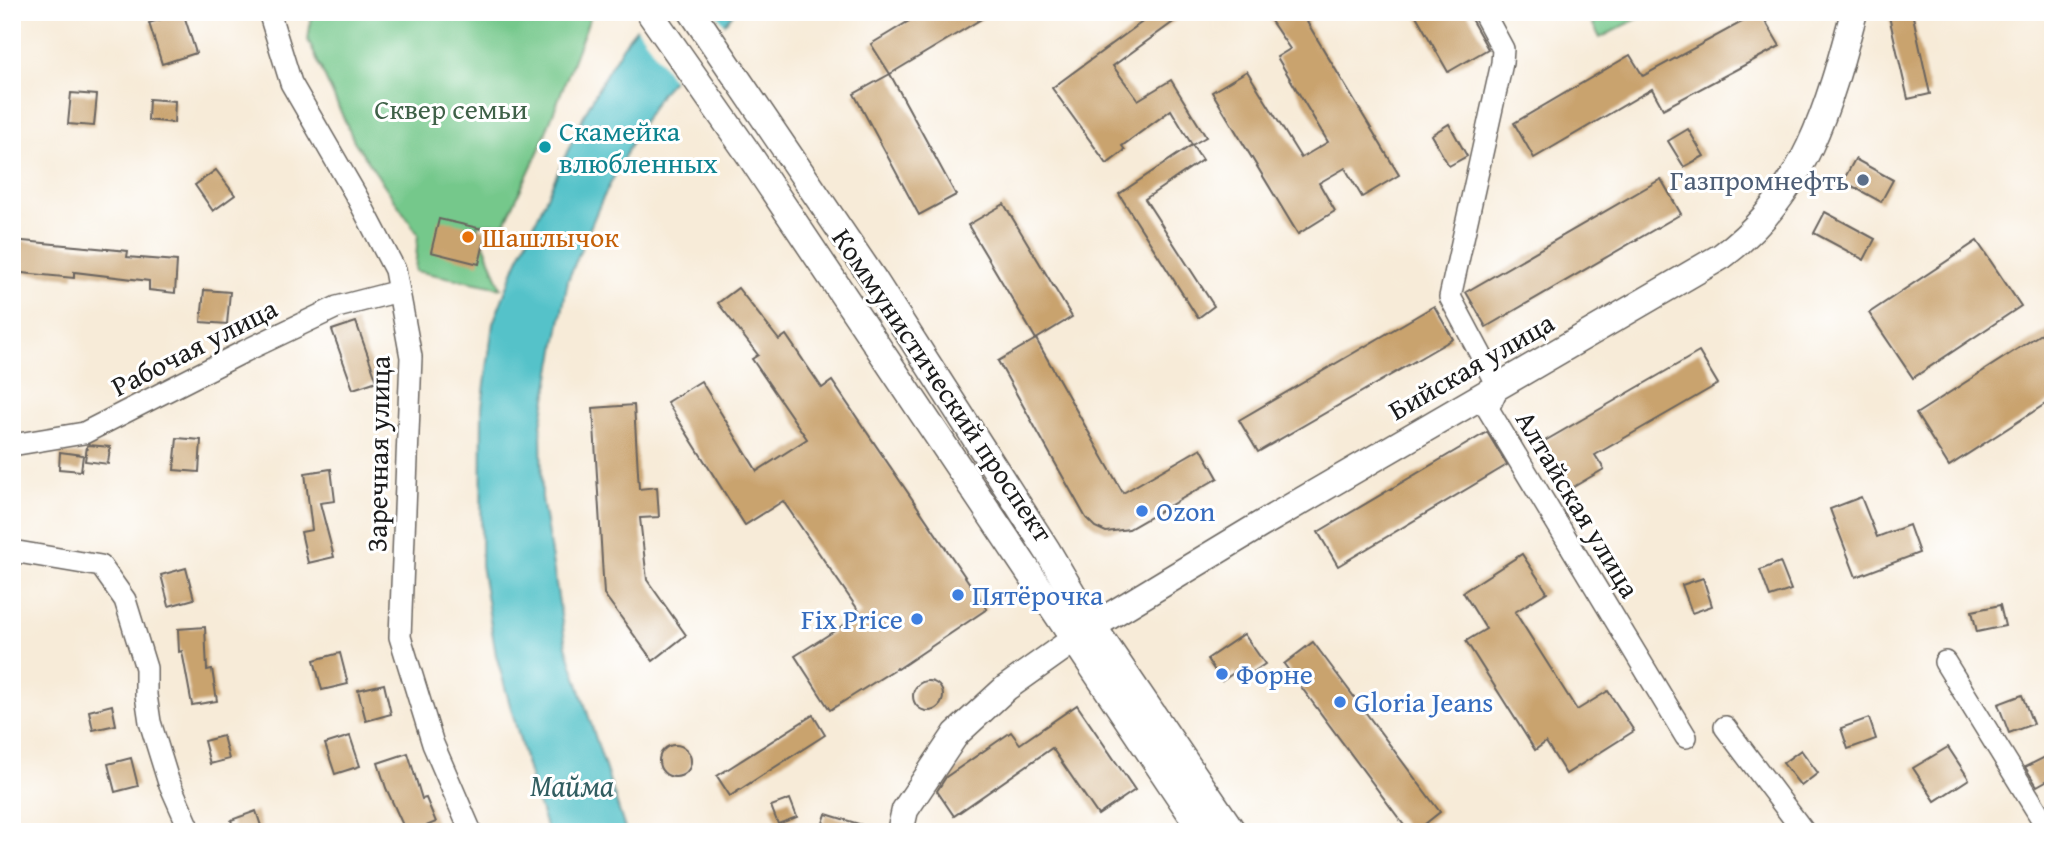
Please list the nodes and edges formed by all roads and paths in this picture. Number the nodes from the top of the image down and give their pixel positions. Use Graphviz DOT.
graph roads {
  1 [pos="269,12"];
  2 [pos="649,12"];
  3 [pos="692,12"];
  4 [pos="1483,12"];
  5 [pos="1854,12"];
  6 [pos="399,291"];
  7 [pos="1494,379"];
  8 [pos="12,446"];
  9 [pos="12,551"];
  10 [pos="1080,626"];
  11 [pos="1945,662"];
  12 [pos="1725,727"];
  13 [pos="1686,737"];
  14 [pos="191,832"];
  15 [pos="471,832"];
  16 [pos="887,832"];
  17 [pos="900,832"];
  18 [pos="1203,832"];
  19 [pos="1233,832"];
  20 [pos="1804,832"];
  21 [pos="2050,832"];
  1 -- 6 [label="street, Заречная улица"];
  2 -- 10 [label="main road, Коммунистический проспект"];
  3 -- 10 [label="main road, Коммунистический проспект"];
  4 -- 7 [label="street"];
  5 -- 7 [label="main road, Бийская улица"];
  6 -- 8 [label="street, Рабочая улица"];
  6 -- 15 [label="street, Заречная улица"];
  7 -- 10 [label="main road, Бийская улица"];
  7 -- 13 [label="street, Алтайская улица"];
  9 -- 14 [label="street"];
  10 -- 16 [label="main road"];
  10 -- 17 [label="main road"];
  10 -- 18 [label="main road, Коммунистический проспект"];
  10 -- 19 [label="main road, Коммунистический проспект"];
  11 -- 21 [label="street"];
  12 -- 20 [label="street"];
}
